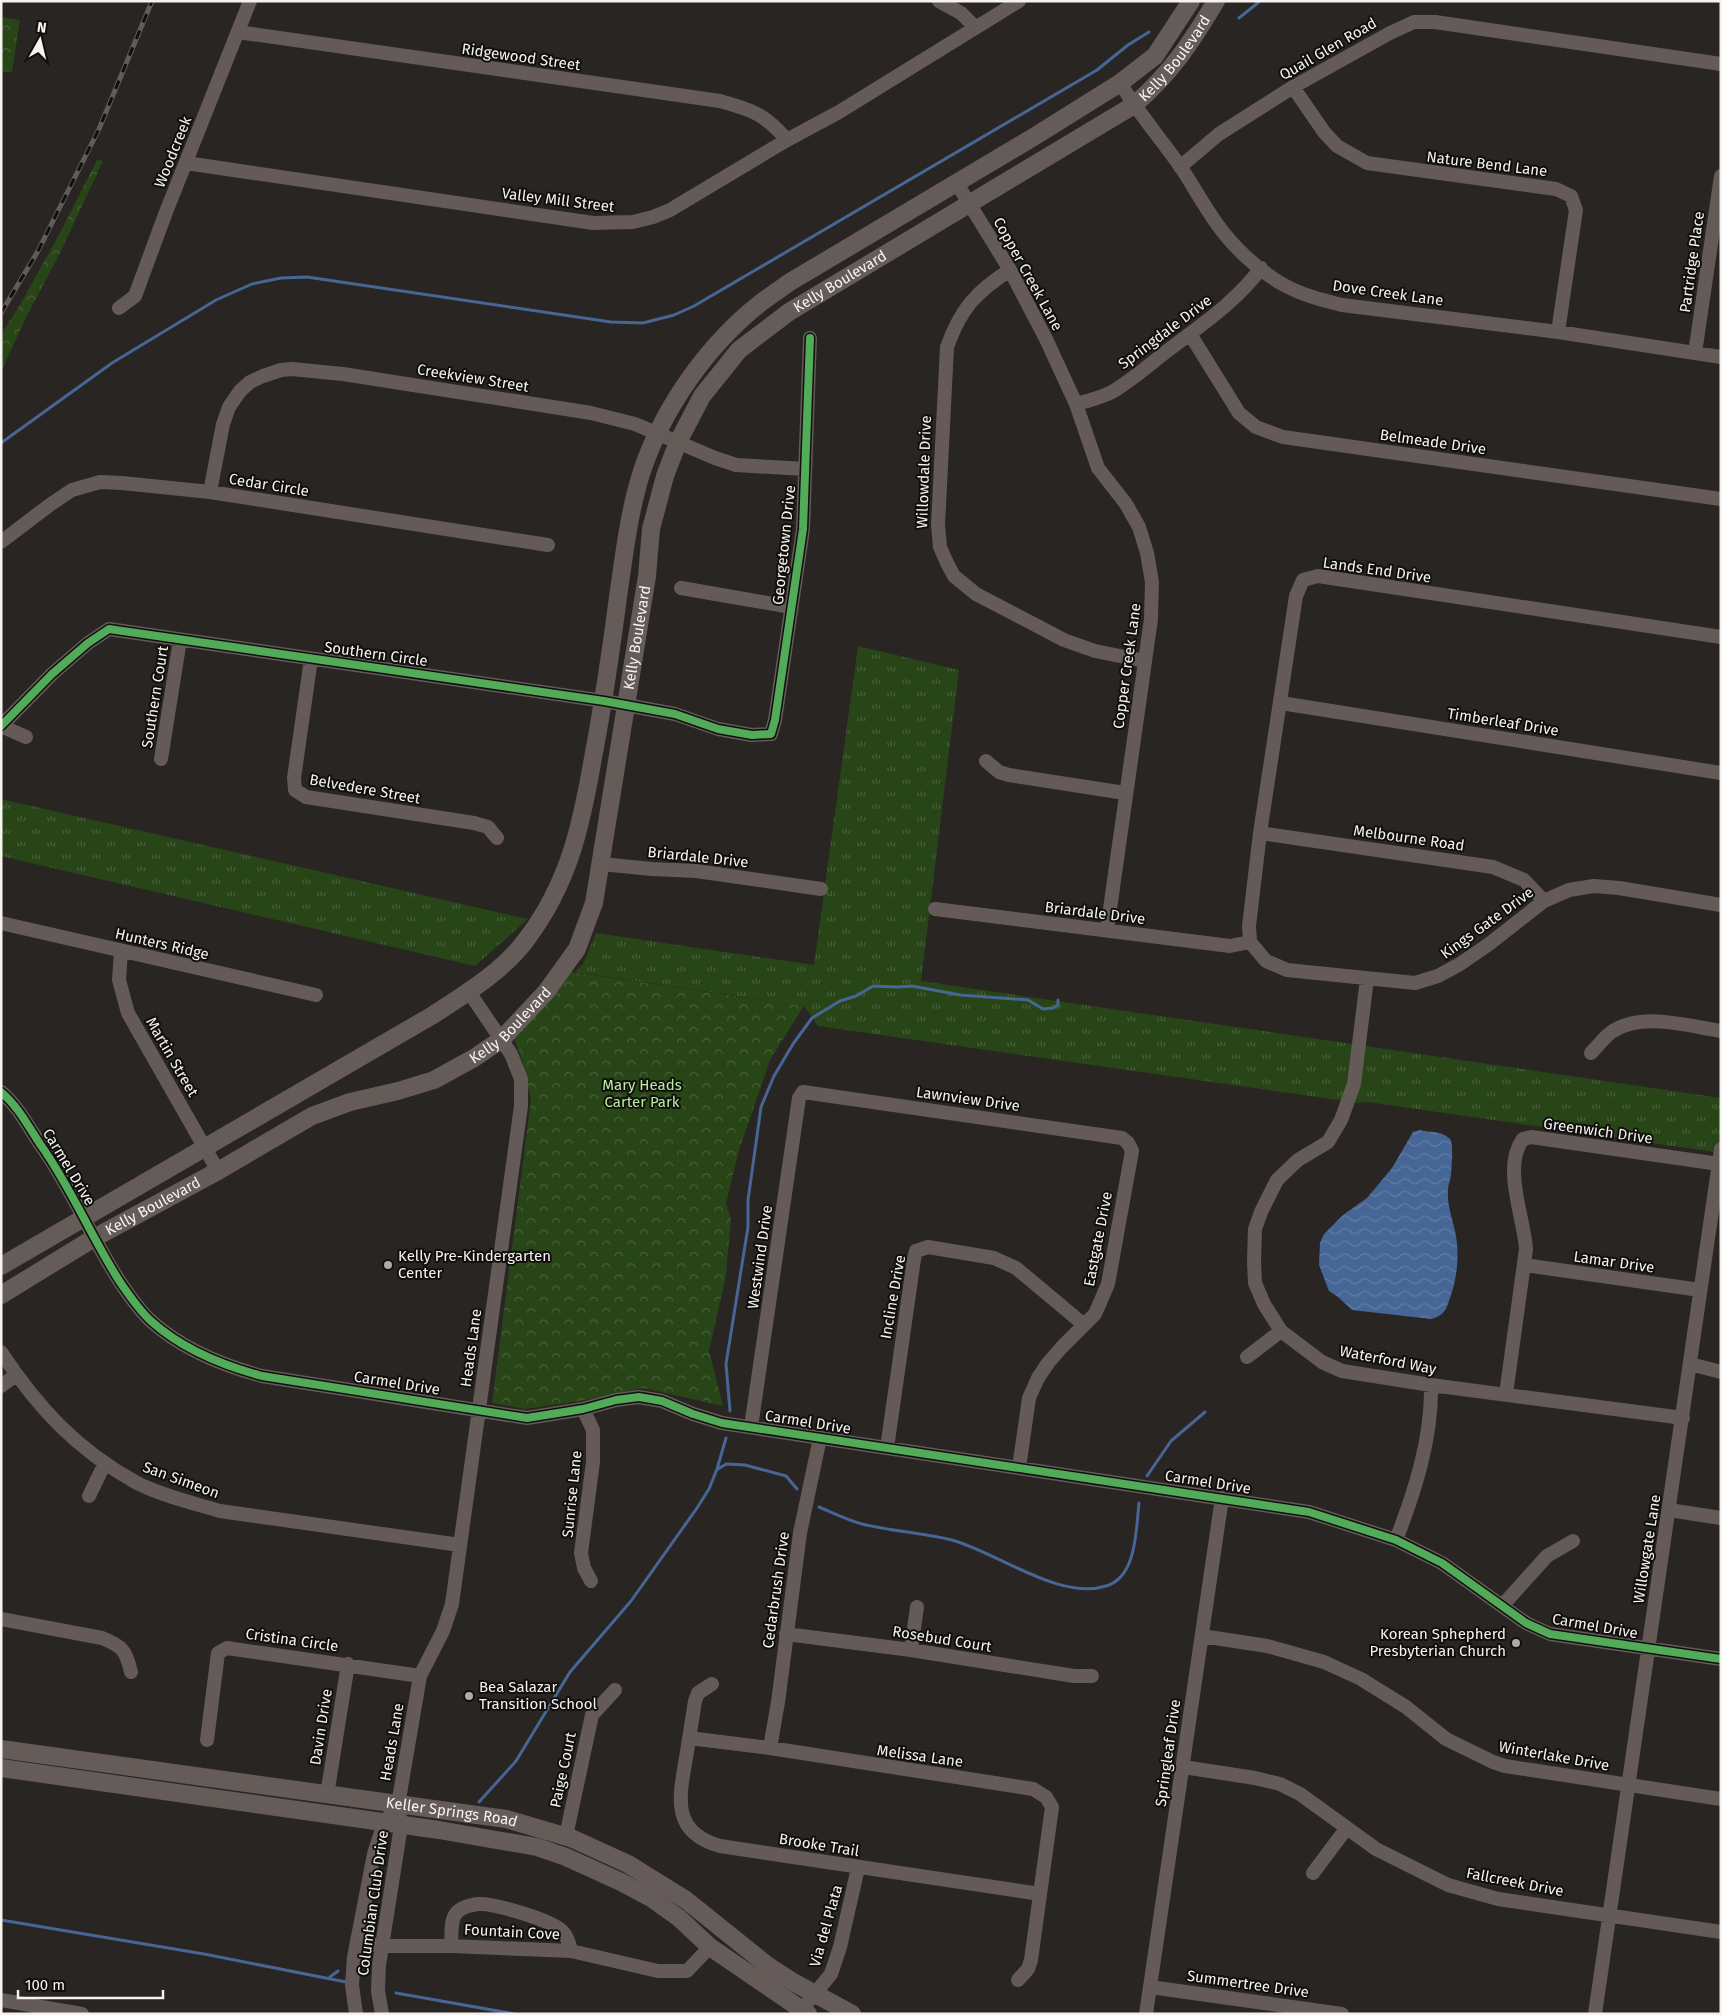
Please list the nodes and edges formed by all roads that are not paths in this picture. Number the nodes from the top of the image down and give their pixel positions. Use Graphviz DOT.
graph roads {
  1 [pos="250,1"];
  2 [pos="938,1"];
  3 [pos="1019,1"];
  4 [pos="1191,1"];
  5 [pos="1216,1"];
  6 [pos="975,27"];
  7 [pos="238,32"];
  8 [pos="1721,64"];
  9 [pos="1120,83"];
  10 [pos="1293,87"];
  11 [pos="1134,106"];
  12 [pos="787,140"];
  13 [pos="186,163"];
  14 [pos="1180,167"];
  15 [pos="1721,176"];
  16 [pos="956,182"];
  17 [pos="970,205"];
  18 [pos="1261,268"];
  19 [pos="1010,270"];
  20 [pos="119,308"];
  21 [pos="1558,332"];
  22 [pos="1190,334"];
  23 [pos="810,338"];
  24 [pos="1695,353"];
  25 [pos="1721,357"];
  26 [pos="1076,404"];
  27 [pos="658,433"];
  28 [pos="678,442"];
  29 [pos="805,469"];
  30 [pos="210,492"];
  31 [pos="1721,499"];
  32 [pos="1,542"];
  33 [pos="548,545"];
  34 [pos="680,588"];
  35 [pos="791,607"];
  36 [pos="1721,637"];
  37 [pos="180,640"];
  38 [pos="311,659"];
  39 [pos="1145,661"];
  40 [pos="604,701"];
  41 [pos="1281,703"];
  42 [pos="626,704"];
  43 [pos="773,725"];
  44 [pos="1,726"];
  45 [pos="26,737"];
  46 [pos="161,759"];
  47 [pos="986,761"];
  48 [pos="1721,773"];
  49 [pos="1125,793"];
  50 [pos="1260,833"];
  51 [pos="497,838"];
  52 [pos="601,864"];
  53 [pos="820,889"];
  54 [pos="1544,901"];
  55 [pos="1721,905"];
  56 [pos="935,909"];
  57 [pos="1,923"];
  58 [pos="1107,930"];
  59 [pos="1250,942"];
  60 [pos="121,952"];
  61 [pos="1367,980"];
  62 [pos="469,992"];
  63 [pos="316,995"];
  64 [pos="1721,1031"];
  65 [pos="502,1039"];
  66 [pos="1591,1053"];
  67 [pos="1,1092"];
  68 [pos="803,1092"];
  69 [pos="1128,1143"];
  70 [pos="204,1147"];
  71 [pos="1721,1149"];
  72 [pos="1719,1164"];
  73 [pos="218,1171"];
  74 [pos="83,1217"];
  75 [pos="1715,1231"];
  76 [pos="94,1238"];
  77 [pos="1524,1265"];
  78 [pos="1,1266"];
  79 [pos="1700,1290"];
  80 [pos="1,1295"];
  81 [pos="1083,1324"];
  82 [pos="1281,1331"];
  83 [pos="1,1352"];
  84 [pos="1247,1357"];
  85 [pos="1690,1364"];
  86 [pos="1721,1372"];
  87 [pos="16,1375"];
  88 [pos="1431,1385"];
  89 [pos="1,1386"];
  90 [pos="1506,1394"];
  91 [pos="583,1409"];
  92 [pos="479,1410"];
  93 [pos="1683,1418"];
  94 [pos="751,1427"];
  95 [pos="820,1438"];
  96 [pos="887,1448"];
  97 [pos="105,1463"];
  98 [pos="1018,1468"];
  99 [pos="89,1496"];
  100 [pos="1222,1498"];
  101 [pos="1669,1510"];
  102 [pos="1721,1518"];
  103 [pos="1396,1540"];
  104 [pos="1573,1541"];
  105 [pos="460,1545"];
  106 [pos="591,1581"];
  107 [pos="1502,1606"];
  108 [pos="917,1607"];
  109 [pos="1,1619"];
  110 [pos="786,1634"];
  111 [pos="1202,1636"];
  112 [pos="1648,1648"];
  113 [pos="911,1650"];
  114 [pos="1721,1659"];
  115 [pos="348,1664"];
  116 [pos="130,1672"];
  117 [pos="420,1676"];
  118 [pos="1092,1676"];
  119 [pos="712,1684"];
  120 [pos="615,1690"];
  121 [pos="689,1738"];
  122 [pos="206,1740"];
  123 [pos="770,1748"];
  124 [pos="1,1749"];
  125 [pos="1183,1767"];
  126 [pos="1,1768"];
  127 [pos="174,1774"];
  128 [pos="1628,1785"];
  129 [pos="171,1792"];
  130 [pos="327,1795"];
  131 [pos="1721,1799"];
  132 [pos="398,1804"];
  133 [pos="392,1825"];
  134 [pos="1346,1829"];
  135 [pos="566,1836"];
  136 [pos="858,1868"];
  137 [pos="1313,1873"];
  138 [pos="1040,1894"];
  139 [pos="1609,1916"];
  140 [pos="1721,1932"];
  141 [pos="357,1943"];
  142 [pos="382,1946"];
  143 [pos="451,1946"];
  144 [pos="710,1947"];
  145 [pos="571,1951"];
  146 [pos="1018,1980"];
  147 [pos="1150,1987"];
  148 [pos="815,1994"];
  149 [pos="1,2000"];
  150 [pos="802,2012"];
  151 [pos="82,2014"];
  152 [pos="356,2014"];
  153 [pos="382,2014"];
  154 [pos="852,2014"];
  155 [pos="1146,2014"];
  156 [pos="1342,2014"];
  157 [pos="1595,2014"];
  1 -- 7 [label="street, Woodcreek"];
  2 -- 6 [label="street"];
  3 -- 6 [label="street, Valley Mill Street"];
  4 -- 9 [label="main road, Kelly Boulevard"];
  5 -- 11 [label="main road, Kelly Boulevard"];
  6 -- 12 [label="street, Valley Mill Street"];
  7 -- 12 [label="street, Ridgewood Street"];
  7 -- 13 [label="street, Woodcreek"];
  8 -- 10 [label="street, Quail Glen Road"];
  9 -- 11 [label="street, Dove Creek Lane"];
  9 -- 16 [label="main road, Kelly Boulevard"];
  10 -- 14 [label="street, Quail Glen Road"];
  10 -- 21 [label="street, Nature Bend Lane"];
  11 -- 14 [label="street, Dove Creek Lane"];
  11 -- 17 [label="main road, Kelly Boulevard"];
  12 -- 13 [label="street, Valley Mill Street"];
  13 -- 20 [label="street, Woodcreek"];
  14 -- 18 [label="street, Dove Creek Lane"];
  15 -- 24 [label="street, Partridge Place"];
  16 -- 17 [label="street, Copper Creek Lane"];
  16 -- 27 [label="main road, Kelly Boulevard"];
  17 -- 19 [label="street, Copper Creek Lane"];
  17 -- 28 [label="main road, Kelly Boulevard"];
  18 -- 21 [label="street, Dove Creek Lane"];
  18 -- 22 [label="street, Springdale Drive"];
  19 -- 26 [label="street, Copper Creek Lane"];
  19 -- 39 [label="street, Willowdale Drive"];
  21 -- 24 [label="street, Dove Creek Lane"];
  22 -- 26 [label="street, Springdale Drive"];
  22 -- 31 [label="street, Belmeade Drive"];
  23 -- 29 [label="street, Georgetown Drive"];
  24 -- 25 [label="street, Dove Creek Lane"];
  26 -- 39 [label="street, Copper Creek Lane"];
  27 -- 28 [label="street, Creekview Street"];
  27 -- 30 [label="street, Creekview Street"];
  27 -- 40 [label="main road, Kelly Boulevard"];
  28 -- 29 [label="street, Creekview Street"];
  28 -- 42 [label="main road, Kelly Boulevard"];
  29 -- 35 [label="street, Georgetown Drive"];
  30 -- 32 [label="street, Cedar Circle"];
  30 -- 33 [label="street, Cedar Circle"];
  34 -- 35 [label="street"];
  35 -- 43 [label="street, Georgetown Drive"];
  36 -- 41 [label="street, Lands End Drive"];
  37 -- 38 [label="street, Southern Circle"];
  37 -- 44 [label="street, Southern Circle"];
  37 -- 46 [label="street, Southern Court"];
  38 -- 40 [label="street, Southern Circle"];
  38 -- 51 [label="street, Belvedere Street"];
  39 -- 49 [label="street, Copper Creek Lane"];
  40 -- 42 [label="street, Southern Circle"];
  40 -- 62 [label="main road, Kelly Boulevard"];
  41 -- 48 [label="street, Timberleaf Drive"];
  41 -- 50 [label="street, Lands End Drive"];
  42 -- 43 [label="street, Southern Circle"];
  42 -- 52 [label="main road, Kelly Boulevard"];
  44 -- 45 [label="street"];
  47 -- 49 [label="street"];
  49 -- 58 [label="street, Copper Creek Lane"];
  50 -- 54 [label="street, Melbourne Road"];
  50 -- 59 [label="street, Lands End Drive"];
  52 -- 53 [label="street, Briardale Drive"];
  52 -- 65 [label="main road, Kelly Boulevard"];
  54 -- 55 [label="street, Kings Gate Drive"];
  54 -- 61 [label="street, Kings Gate Drive"];
  56 -- 58 [label="street, Briardale Drive"];
  57 -- 60 [label="street, Hunters Ridge"];
  58 -- 59 [label="street, Briardale Drive"];
  59 -- 61 [label="street, Kings Gate Drive"];
  60 -- 63 [label="street, Hunters Ridge"];
  60 -- 70 [label="street, Martin Street"];
  61 -- 82 [label="street, Waterford Way"];
  62 -- 65 [label="street, Heads Lane"];
  62 -- 70 [label="main road, Kelly Boulevard"];
  64 -- 66 [label="street"];
  65 -- 73 [label="main road, Kelly Boulevard"];
  65 -- 92 [label="street, Heads Lane"];
  67 -- 74 [label="street, Carmel Drive"];
  68 -- 69 [label="street, Lawnview Drive"];
  68 -- 94 [label="street, Westwind Drive"];
  69 -- 81 [label="street, Eastgate Drive"];
  70 -- 73 [label="street, Martin Street"];
  70 -- 74 [label="main road, Kelly Boulevard"];
  71 -- 72 [label="street, Willowgate Lane"];
  72 -- 75 [label="street, Willowgate Lane"];
  72 -- 77 [label="street, Greenwich Drive"];
  73 -- 76 [label="main road, Kelly Boulevard"];
  74 -- 76 [label="street, Carmel Drive"];
  74 -- 78 [label="main road, Kelly Boulevard"];
  75 -- 79 [label="street, Willowgate Lane"];
  76 -- 80 [label="main road, Kelly Boulevard"];
  76 -- 92 [label="street, Carmel Drive"];
  77 -- 79 [label="street, Lamar Drive"];
  77 -- 90 [label="street, Greenwich Drive"];
  79 -- 85 [label="street, Willowgate Lane"];
  81 -- 96 [label="street, Incline Drive"];
  81 -- 98 [label="street, Eastgate Drive"];
  82 -- 84 [label="street"];
  82 -- 88 [label="street, Waterford Way"];
  83 -- 87 [label="street, San Simeon"];
  85 -- 86 [label="street"];
  85 -- 93 [label="street, Willowgate Lane"];
  87 -- 89 [label="street"];
  87 -- 97 [label="street, San Simeon"];
  88 -- 90 [label="street, Waterford Way"];
  88 -- 103 [label="street"];
  90 -- 93 [label="street, Waterford Way"];
  91 -- 92 [label="street, Carmel Drive"];
  91 -- 94 [label="street, Carmel Drive"];
  91 -- 106 [label="street, Sunrise Lane"];
  92 -- 105 [label="street, Heads Lane"];
  93 -- 101 [label="street, Willowgate Lane"];
  94 -- 95 [label="street, Carmel Drive"];
  95 -- 96 [label="street, Carmel Drive"];
  95 -- 110 [label="street, Cedarbrush Drive"];
  96 -- 98 [label="street, Carmel Drive"];
  97 -- 99 [label="street"];
  97 -- 105 [label="street, San Simeon"];
  98 -- 100 [label="street, Carmel Drive"];
  100 -- 103 [label="street, Carmel Drive"];
  100 -- 111 [label="street, Springleaf Drive"];
  101 -- 102 [label="street"];
  101 -- 112 [label="street, Willowgate Lane"];
  103 -- 107 [label="street, Carmel Drive"];
  104 -- 107 [label="street"];
  105 -- 117 [label="street, Heads Lane"];
  107 -- 112 [label="street, Carmel Drive"];
  108 -- 113 [label="street"];
  109 -- 116 [label="street"];
  110 -- 113 [label="street, Rosebud Court"];
  110 -- 123 [label="street, Cedarbrush Drive"];
  111 -- 125 [label="street, Springleaf Drive"];
  111 -- 128 [label="street, Winterlake Drive"];
  112 -- 114 [label="street, Carmel Drive"];
  112 -- 128 [label="street, Willowgate Lane"];
  113 -- 118 [label="street, Rosebud Court"];
  115 -- 117 [label="street, Cristina Circle"];
  115 -- 122 [label="street, Cristina Circle"];
  115 -- 130 [label="street, Davin Drive"];
  117 -- 132 [label="street, Heads Lane"];
  119 -- 121 [label="street, Brooke Trail"];
  120 -- 135 [label="street, Paige Court"];
  121 -- 123 [label="street, Melissa Lane"];
  121 -- 136 [label="street, Brooke Trail"];
  123 -- 138 [label="street, Melissa Lane"];
  124 -- 127 [label="main road, Keller Springs Road"];
  125 -- 134 [label="street, Fallcreek Drive"];
  125 -- 147 [label="street, Springleaf Drive"];
  126 -- 129 [label="main road, Keller Springs Road"];
  127 -- 129 [label="main road"];
  127 -- 130 [label="main road, Keller Springs Road"];
  128 -- 131 [label="street, Winterlake Drive"];
  128 -- 139 [label="street, Willowgate Lane"];
  129 -- 133 [label="main road, Keller Springs Road"];
  130 -- 132 [label="main road, Keller Springs Road"];
  132 -- 133 [label="street, Columbian Club Drive"];
  132 -- 135 [label="main road, Keller Springs Road"];
  133 -- 141 [label="street, Columbian Club Drive"];
  133 -- 142 [label="street, Columbian Club Drive"];
  133 -- 144 [label="main road, Keller Springs Road"];
  134 -- 137 [label="street"];
  134 -- 139 [label="street, Fallcreek Drive"];
  135 -- 148 [label="main road, Keller Springs Road"];
  136 -- 138 [label="street, Brooke Trail"];
  136 -- 148 [label="street, Via del Plata"];
  138 -- 146 [label="street, Melissa Lane"];
  139 -- 140 [label="street, Fallcreek Drive"];
  139 -- 157 [label="street, Willowgate Lane"];
  141 -- 142 [label="street, Fountain Cove"];
  141 -- 152 [label="street, Columbian Club Drive"];
  142 -- 143 [label="street, Fountain Cove"];
  142 -- 153 [label="street, Columbian Club Drive"];
  143 -- 145 [label="street, Fountain Cove"];
  143 -- 145 [label="street, Fountain Cove"];
  144 -- 145 [label="street, Fountain Cove"];
  144 -- 150 [label="main road, Keller Springs Road"];
  147 -- 155 [label="street, Springleaf Drive"];
  147 -- 156 [label="street, Summertree Drive"];
  148 -- 150 [label="street, Via del Plata"];
  148 -- 154 [label="main road, Keller Springs Road"];
  149 -- 151 [label="street"];
}
